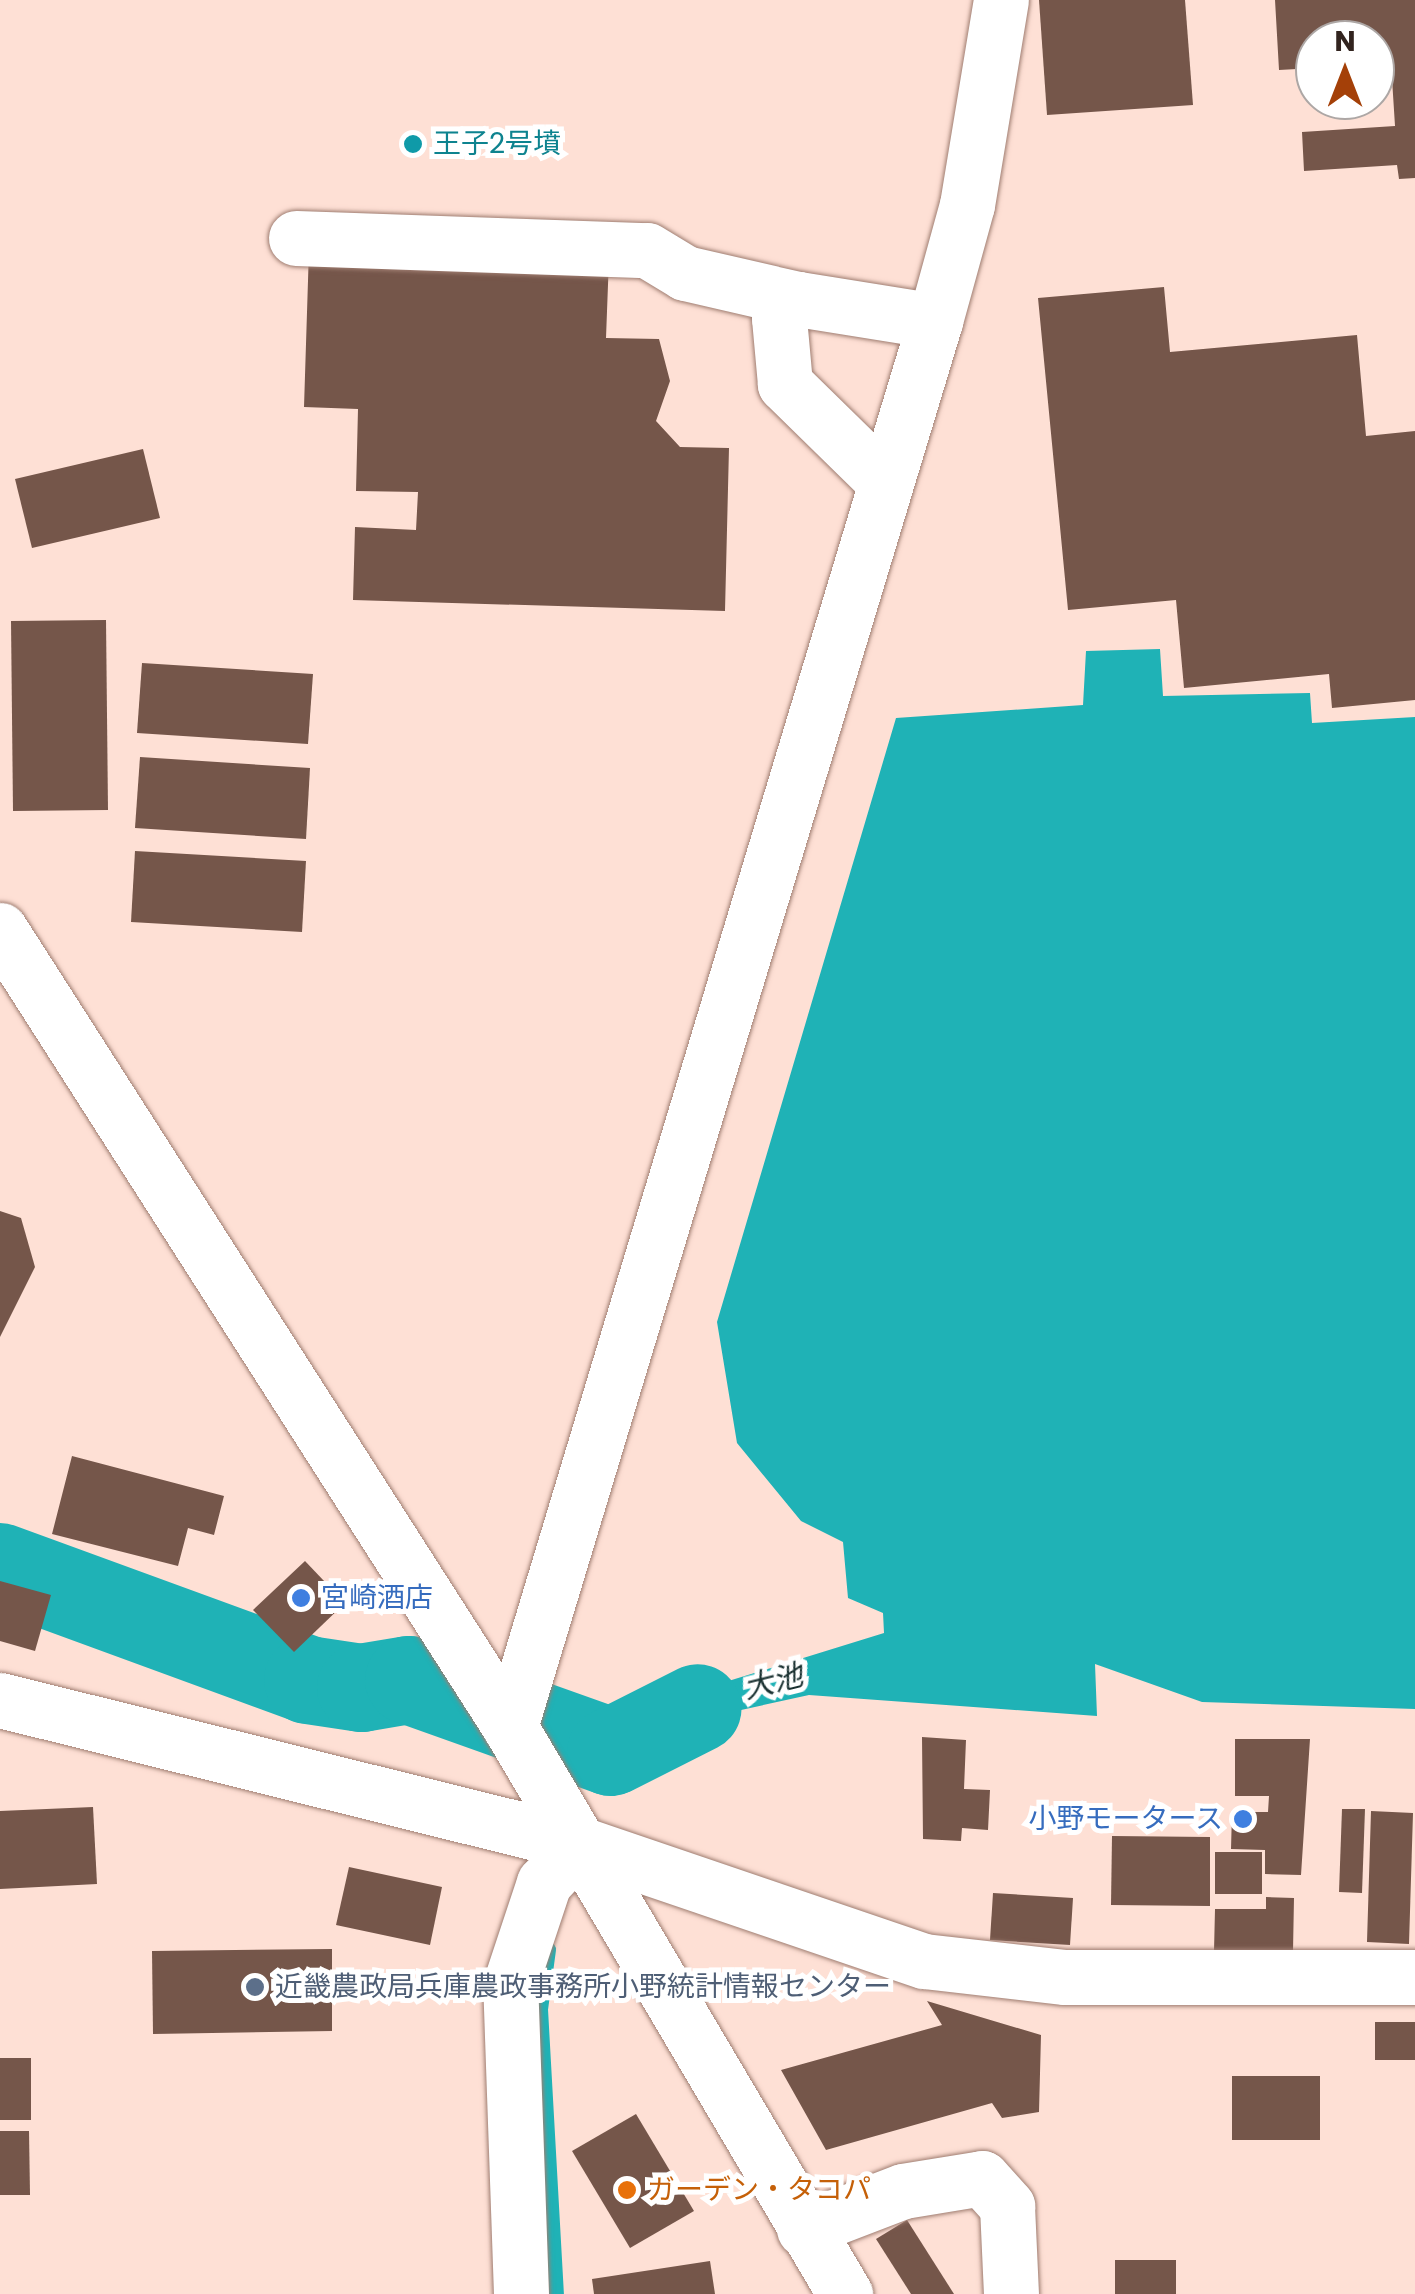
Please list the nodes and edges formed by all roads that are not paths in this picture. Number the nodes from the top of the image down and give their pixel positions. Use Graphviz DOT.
graph roads {
  1 [pos="1001,0"];
  2 [pos="296,238"];
  3 [pos="798,299"];
  4 [pos="935,321"];
  5 [pos="884,481"];
  6 [pos="0,930"];
  7 [pos="0,1700"];
  8 [pos="510,1726"];
  9 [pos="580,1844"];
  10 [pos="1415,1977"];
  11 [pos="804,2229"];
  12 [pos="520,2294"];
  13 [pos="845,2294"];
  14 [pos="1011,2294"];
  1 -- 4 [label="street"];
  2 -- 3 [label="street"];
  3 -- 4 [label="street"];
  3 -- 5 [label="street"];
  4 -- 5 [label="street"];
  5 -- 8 [label="street"];
  6 -- 8 [label="street"];
  7 -- 9 [label="street"];
  8 -- 9 [label="street"];
  9 -- 10 [label="street"];
  9 -- 11 [label="street"];
  9 -- 12 [label="street"];
  11 -- 13 [label="street"];
  11 -- 14 [label="street"];
}
